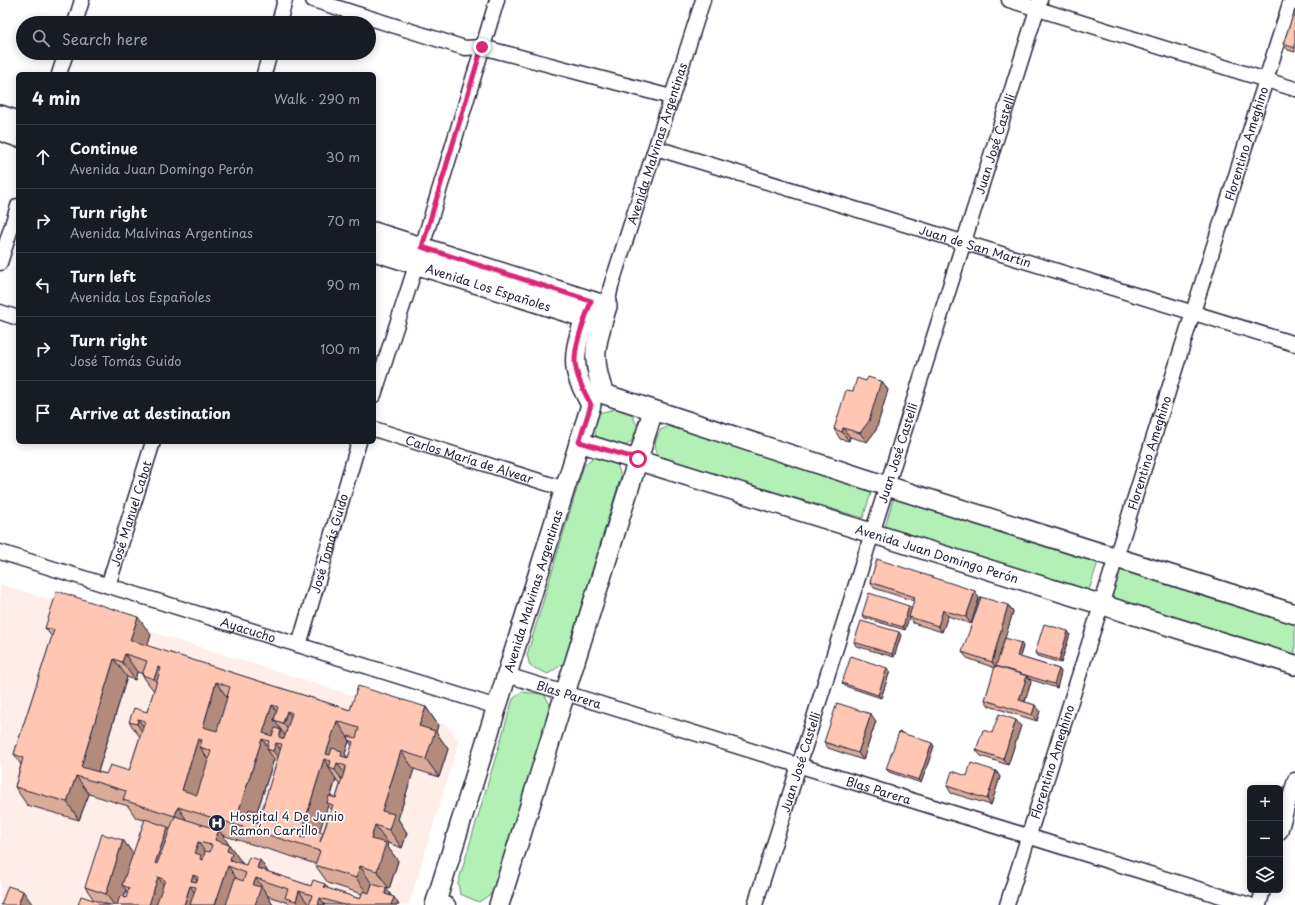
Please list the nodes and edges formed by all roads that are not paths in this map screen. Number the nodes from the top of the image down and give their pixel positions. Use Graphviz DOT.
graph roads {
  1 [pos="82,0"];
  2 [pos="285,0"];
  3 [pos="313,0"];
  4 [pos="497,0"];
  5 [pos="703,0"];
  6 [pos="1009,0"];
  7 [pos="1291,0"];
  8 [pos="1038,4"];
  9 [pos="77,16"];
  10 [pos="281,16"];
  11 [pos="364,16"];
  12 [pos="376,20"];
  13 [pos="482,47"];
  14 [pos="64,60"];
  15 [pos="268,60"];
  16 [pos="60,72"];
  17 [pos="265,72"];
  18 [pos="1266,80"];
  19 [pos="1295,89"];
  20 [pos="671,97"];
  21 [pos="0,115"];
  22 [pos="16,120"];
  23 [pos="0,132"];
  24 [pos="16,136"];
  25 [pos="656,148"];
  26 [pos="16,212"];
  27 [pos="376,233"];
  28 [pos="964,241"];
  29 [pos="422,247"];
  30 [pos="376,252"];
  31 [pos="0,263"];
  32 [pos="416,265"];
  33 [pos="0,312"];
  34 [pos="597,312"];
  35 [pos="1193,312"];
  36 [pos="16,317"];
  37 [pos="1295,344"];
  38 [pos="376,389"];
  39 [pos="653,411"];
  40 [pos="376,430"];
  41 [pos="579,442"];
  42 [pos="152,444"];
  43 [pos="358,444"];
  44 [pos="638,459"];
  45 [pos="887,486"];
  46 [pos="565,489"];
  47 [pos="872,532"];
  48 [pos="0,552"];
  49 [pos="1116,557"];
  50 [pos="108,586"];
  51 [pos="1101,604"];
  52 [pos="1295,614"];
  53 [pos="299,645"];
  54 [pos="1295,665"];
  55 [pos="507,675"];
  56 [pos="565,692"];
  57 [pos="497,707"];
  58 [pos="799,765"];
  59 [pos="1295,780"];
  60 [pos="1283,822"];
  61 [pos="1028,836"];
  62 [pos="1262,893"];
  63 [pos="440,904"];
  64 [pos="499,905"];
  65 [pos="755,905"];
  66 [pos="1006,905"];
  67 [pos="1250,905"];
  68 [pos="1259,905"];
  1 -- 9 [label="street"];
  2 -- 10 [label="street"];
  3 -- 11 [label="street"];
  4 -- 13 [label="street"];
  5 -- 20 [label="street, Avenida Malvinas Argentinas"];
  6 -- 8 [label="street"];
  7 -- 18 [label="street, Florentino Ameghino"];
  8 -- 18 [label="street"];
  8 -- 28 [label="street, Juan José Castelli"];
  12 -- 13 [label="street"];
  13 -- 20 [label="street"];
  13 -- 29 [label="street"];
  14 -- 16 [label="street"];
  15 -- 17 [label="street"];
  18 -- 19 [label="street"];
  18 -- 35 [label="street, Florentino Ameghino"];
  20 -- 25 [label="street, Avenida Malvinas Argentinas"];
  21 -- 22 [label="main road"];
  23 -- 24 [label="main road"];
  25 -- 28 [label="street, Juan de San Martín"];
  25 -- 34 [label="street, Avenida Malvinas Argentinas"];
  26 -- 31 [label="street"];
  27 -- 29 [label="main road, Avenida Los Españoles"];
  28 -- 35 [label="street, Juan de San Martín"];
  28 -- 45 [label="street, Juan José Castelli"];
  29 -- 32 [label="street"];
  29 -- 34 [label="main road, Avenida Los Españoles"];
  30 -- 32 [label="main road, Avenida Los Españoles"];
  32 -- 34 [label="main road, Avenida Los Españoles"];
  32 -- 38 [label="street"];
  33 -- 36 [label="street"];
  34 -- 39 [label="main road, Avenida Malvinas Argentinas"];
  34 -- 41 [label="main road, Avenida Malvinas Argentinas"];
  35 -- 37 [label="street, Juan de San Martín"];
  35 -- 49 [label="street, Florentino Ameghino"];
  39 -- 44 [label="main road"];
  39 -- 45 [label="main road"];
  40 -- 46 [label="street, Carlos María de Alvear"];
  41 -- 44 [label="main road, Avenida Juan Domingo Perón"];
  41 -- 46 [label="main road, Avenida Malvinas Argentinas"];
  42 -- 50 [label="street, José Manuel Cabot"];
  43 -- 53 [label="street, José Tomás Guido"];
  44 -- 47 [label="main road, Avenida Juan Domingo Perón"];
  44 -- 56 [label="main road"];
  45 -- 47 [label="street, Juan José Castelli"];
  45 -- 49 [label="main road"];
  46 -- 55 [label="main road, Avenida Malvinas Argentinas"];
  47 -- 51 [label="main road, Avenida Juan Domingo Perón"];
  47 -- 58 [label="street, Juan José Castelli"];
  48 -- 50 [label="street, Ayacucho"];
  49 -- 51 [label="street, Florentino Ameghino"];
  49 -- 52 [label="main road"];
  50 -- 53 [label="street, Ayacucho"];
  51 -- 54 [label="main road, Avenida Juan Domingo Perón"];
  51 -- 61 [label="street, Florentino Ameghino"];
  53 -- 57 [label="street, Ayacucho"];
  55 -- 56 [label="street, Blas Parera"];
  55 -- 57 [label="main road, Avenida Malvinas Argentinas"];
  56 -- 58 [label="street, Blas Parera"];
  56 -- 64 [label="main road"];
  57 -- 63 [label="main road, Avenida Malvinas Argentinas"];
  58 -- 61 [label="street, Blas Parera"];
  58 -- 65 [label="street, Juan José Castelli"];
  59 -- 60 [label="street"];
  61 -- 66 [label="street, Florentino Ameghino"];
  61 -- 67 [label="street, Blas Parera"];
  62 -- 68 [label="street"];
}
